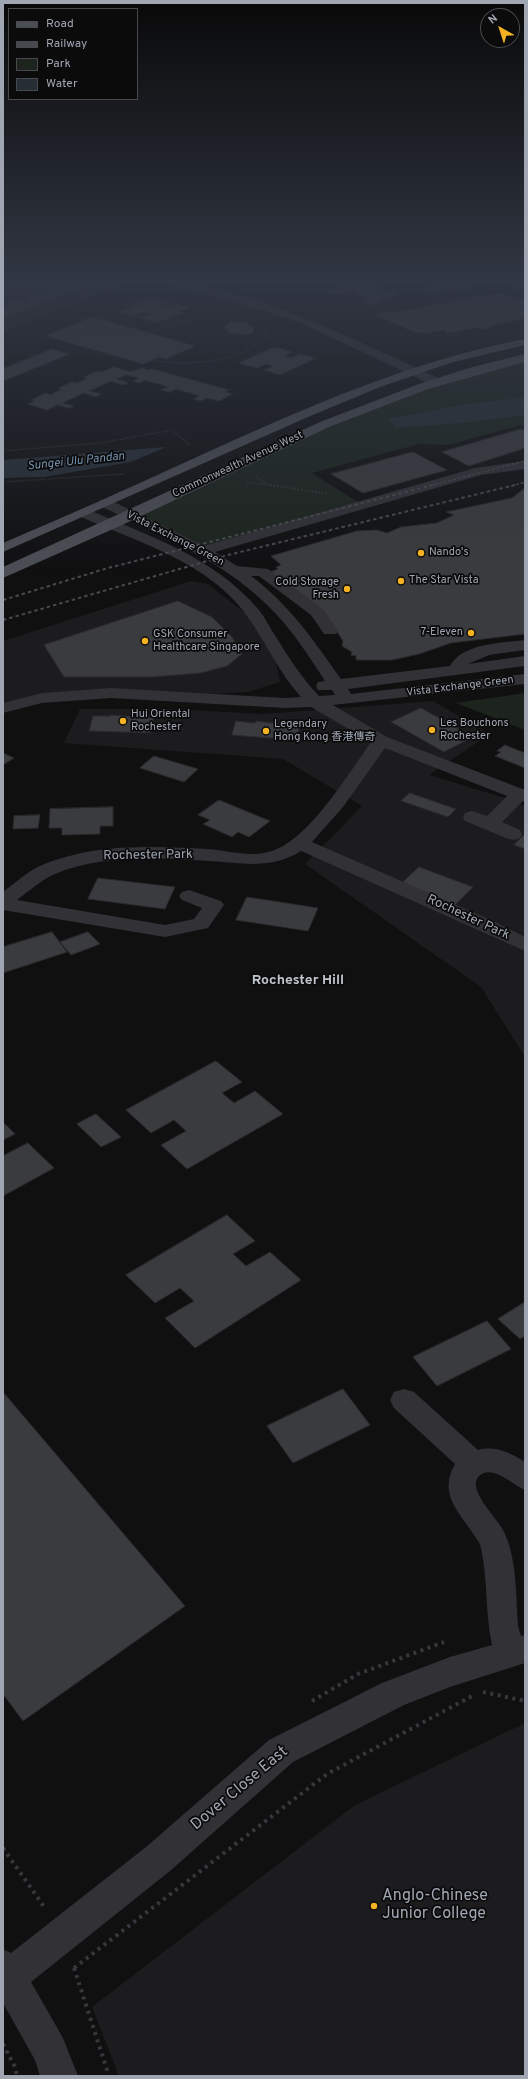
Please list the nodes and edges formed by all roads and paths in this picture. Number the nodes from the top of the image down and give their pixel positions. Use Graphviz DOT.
graph roads {
  1 [pos="396,378"];
  2 [pos="426,378"];
  3 [pos="450,378"];
  4 [pos="436,382"];
  5 [pos="190,446"];
  6 [pos="3,450"];
  7 [pos="525,465"];
  8 [pos="129,474"];
  9 [pos="255,475"];
  10 [pos="3,482"];
  11 [pos="105,503"];
  12 [pos="364,506"];
  13 [pos="84,513"];
  14 [pos="131,515"];
  15 [pos="111,524"];
  16 [pos="3,548"];
  17 [pos="202,551"];
  18 [pos="233,570"];
  19 [pos="3,573"];
  20 [pos="317,612"];
  21 [pos="297,630"];
  22 [pos="525,645"];
  23 [pos="525,661"];
  24 [pos="457,671"];
  25 [pos="525,679"];
  26 [pos="336,685"];
  27 [pos="303,689"];
  28 [pos="347,700"];
  29 [pos="251,701"];
  30 [pos="315,702"];
  31 [pos="3,708"];
  32 [pos="381,741"];
  33 [pos="522,795"];
  34 [pos="472,817"];
  35 [pos="490,824"];
  36 [pos="513,834"];
  37 [pos="300,844"];
  38 [pos="189,896"];
  39 [pos="3,901"];
  40 [pos="3,904"];
  41 [pos="525,945"];
  42 [pos="404,1400"];
  43 [pos="473,1463"];
  44 [pos="525,1478"];
  45 [pos="517,1651"];
  46 [pos="481,1691"];
  47 [pos="474,1695"];
  48 [pos="525,1701"];
  49 [pos="3,1848"];
  50 [pos="45,1908"];
  51 [pos="6,1972"];
  52 [pos="3,2044"];
  53 [pos="17,2076"];
  54 [pos="59,2076"];
  55 [pos="109,2076"];
  1 -- 11 [label="main road, Commonwealth Avenue West"];
  2 -- 4 [label="street"];
  3 -- 4 [label="main road, Commonwealth Avenue West"];
  4 -- 14 [label="main road, Commonwealth Avenue West"];
  5 -- 6 [label="path"];
  7 -- 12 [label="street"];
  8 -- 10 [label="path"];
  9 -- 12 [label="path"];
  11 -- 13 [label="main road, Commonwealth Avenue West"];
  11 -- 14 [label="street, Vista Exchange Green"];
  12 -- 17 [label="street"];
  13 -- 15 [label="street, Vista Exchange Green"];
  13 -- 16 [label="main road, Commonwealth Avenue West"];
  14 -- 15 [label="main road, Commonwealth Avenue West"];
  14 -- 17 [label="street, Vista Exchange Green"];
  15 -- 19 [label="main road, Commonwealth Avenue West"];
  15 -- 27 [label="street, Vista Exchange Green"];
  17 -- 18 [label="street, Vista Exchange Green"];
  18 -- 20 [label="street"];
  18 -- 21 [label="street, Vista Exchange Green"];
  20 -- 21 [label="street"];
  20 -- 21 [label="street"];
  21 -- 26 [label="street, Vista Exchange Green"];
  22 -- 24 [label="street"];
  23 -- 24 [label="street, Vista Exchange Green"];
  24 -- 26 [label="street, Vista Exchange Green"];
  25 -- 28 [label="street, Vista Exchange Green"];
  26 -- 27 [label="street, Vista Exchange Green"];
  26 -- 28 [label="street, Vista Exchange Green"];
  27 -- 29 [label="street"];
  27 -- 30 [label="street, Vista Exchange Green"];
  28 -- 30 [label="street, Vista Exchange Green"];
  29 -- 30 [label="street"];
  29 -- 31 [label="street"];
  30 -- 32 [label="street"];
  32 -- 33 [label="street"];
  32 -- 37 [label="street, Rochester Park"];
  33 -- 35 [label="street"];
  34 -- 35 [label="street"];
  35 -- 36 [label="street"];
  37 -- 39 [label="street, Rochester Park"];
  37 -- 41 [label="street, Rochester Park"];
  38 -- 40 [label="street"];
  42 -- 43 [label="street"];
  43 -- 44 [label="street"];
  43 -- 45 [label="street"];
  45 -- 51 [label="street, Dover Close East"];
  46 -- 48 [label="path"];
  47 -- 55 [label="path"];
  49 -- 50 [label="path"];
  51 -- 54 [label="street"];
  52 -- 53 [label="path"];
}
